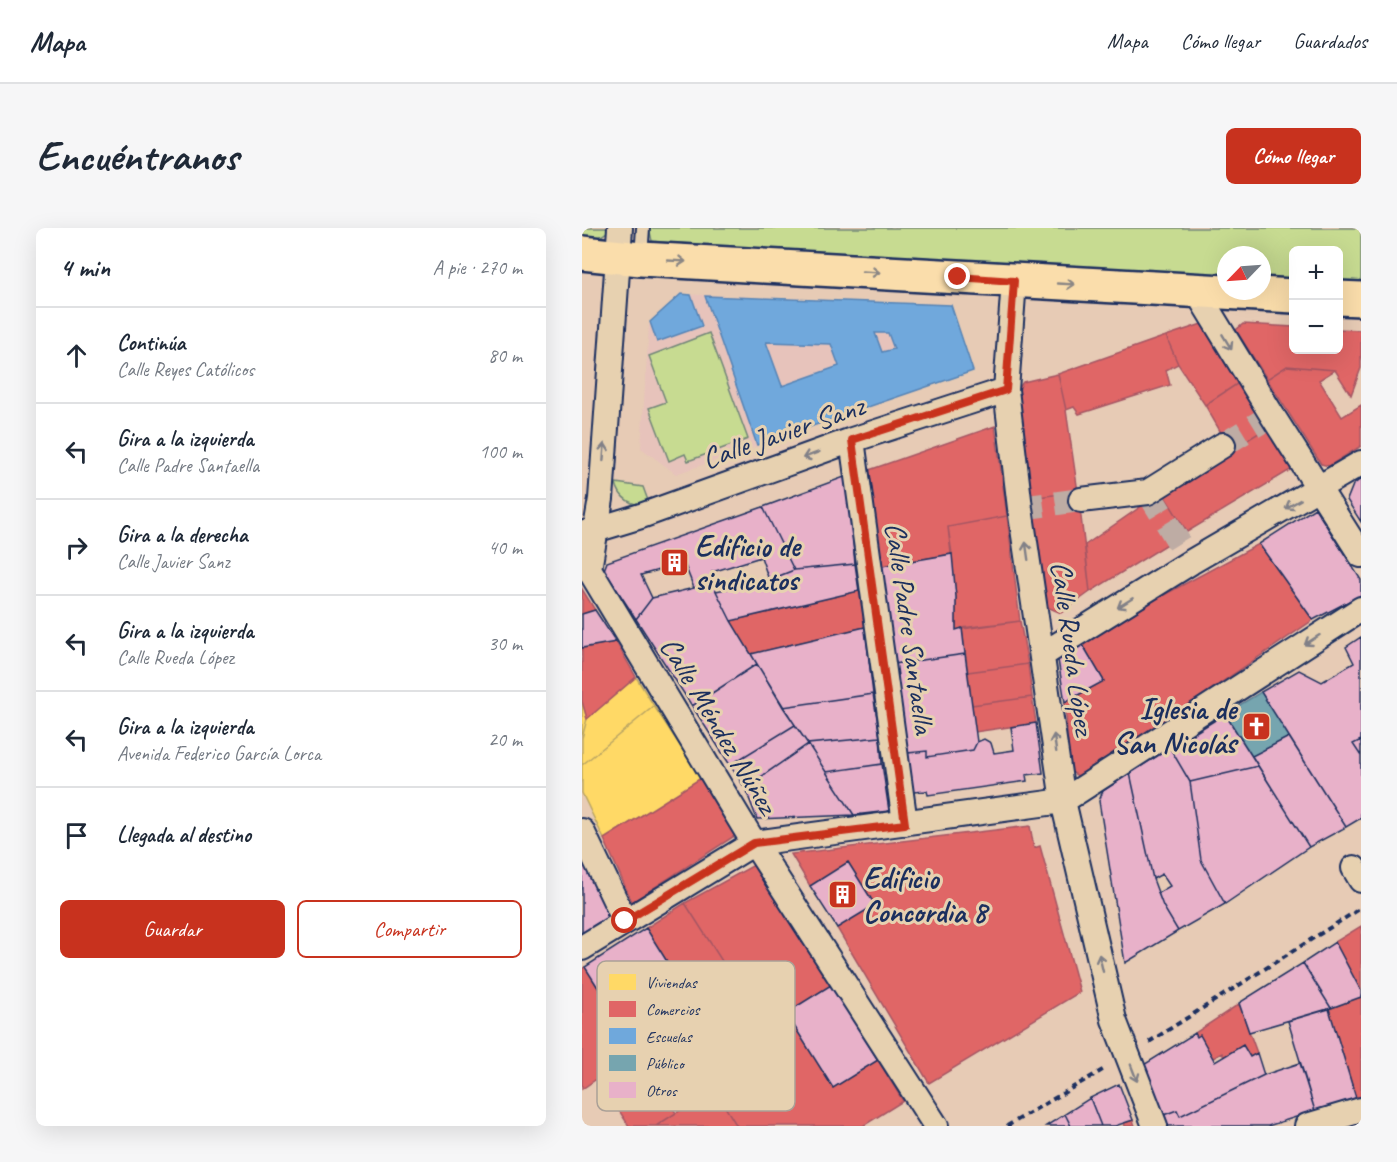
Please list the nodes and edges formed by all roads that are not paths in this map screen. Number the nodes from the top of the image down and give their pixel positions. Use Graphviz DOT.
graph roads {
  1 [pos="631,243"];
  2 [pos="582,253"];
  3 [pos="1014,281"];
  4 [pos="1197,292"];
  5 [pos="1289,296"];
  6 [pos="1343,298"];
  7 [pos="1361,299"];
  8 [pos="1006,390"];
  9 [pos="852,440"];
  10 [pos="1223,445"];
  11 [pos="1361,463"];
  12 [pos="1319,489"];
  13 [pos="601,499"];
  14 [pos="1081,500"];
  15 [pos="641,516"];
  16 [pos="589,532"];
  17 [pos="1361,555"];
  18 [pos="1361,609"];
  19 [pos="1042,655"];
  20 [pos="1063,801"];
  21 [pos="905,824"];
  22 [pos="582,831"];
  23 [pos="754,843"];
  24 [pos="625,921"];
  25 [pos="582,948"];
  26 [pos="1361,1110"];
  27 [pos="936,1126"];
  28 [pos="1155,1126"];
  29 [pos="1306,1126"];
  1 -- 2 [label="main road"];
  1 -- 3 [label="main road, one-way"];
  13 -- 1 [label="street, Calle Méndez Núñez, one-way"];
  3 -- 4 [label="main road, one-way"];
  3 -- 8 [label="street, Calle Rueda López"];
  4 -- 5 [label="main road"];
  4 -- 12 [label="street, one-way"];
  6 -- 7 [label="main road"];
  8 -- 9 [label="street, Calle Javier Sanz"];
  19 -- 8 [label="street, Calle Rueda López, one-way"];
  9 -- 15 [label="street, Calle Javier Sanz, one-way"];
  9 -- 21 [label="street, Calle Padre Santaella"];
  10 -- 14 [label="street"];
  11 -- 12 [label="street"];
  12 -- 17 [label="street"];
  12 -- 19 [label="street, one-way"];
  13 -- 15 [label="street"];
  13 -- 16 [label="street, Calle Méndez Núñez"];
  15 -- 16 [label="street, Calle Javier Sanz"];
  16 -- 23 [label="street, Calle Méndez Núñez"];
  18 -- 20 [label="street, one-way"];
  20 -- 19 [label="street, Calle Rueda López, one-way"];
  20 -- 21 [label="street"];
  20 -- 28 [label="street, Calle Rueda López"];
  21 -- 23 [label="street"];
  22 -- 24 [label="street"];
  23 -- 24 [label="street"];
  23 -- 27 [label="street, Calle Méndez Núñez"];
  24 -- 25 [label="street"];
  26 -- 29 [label="street"];
}
